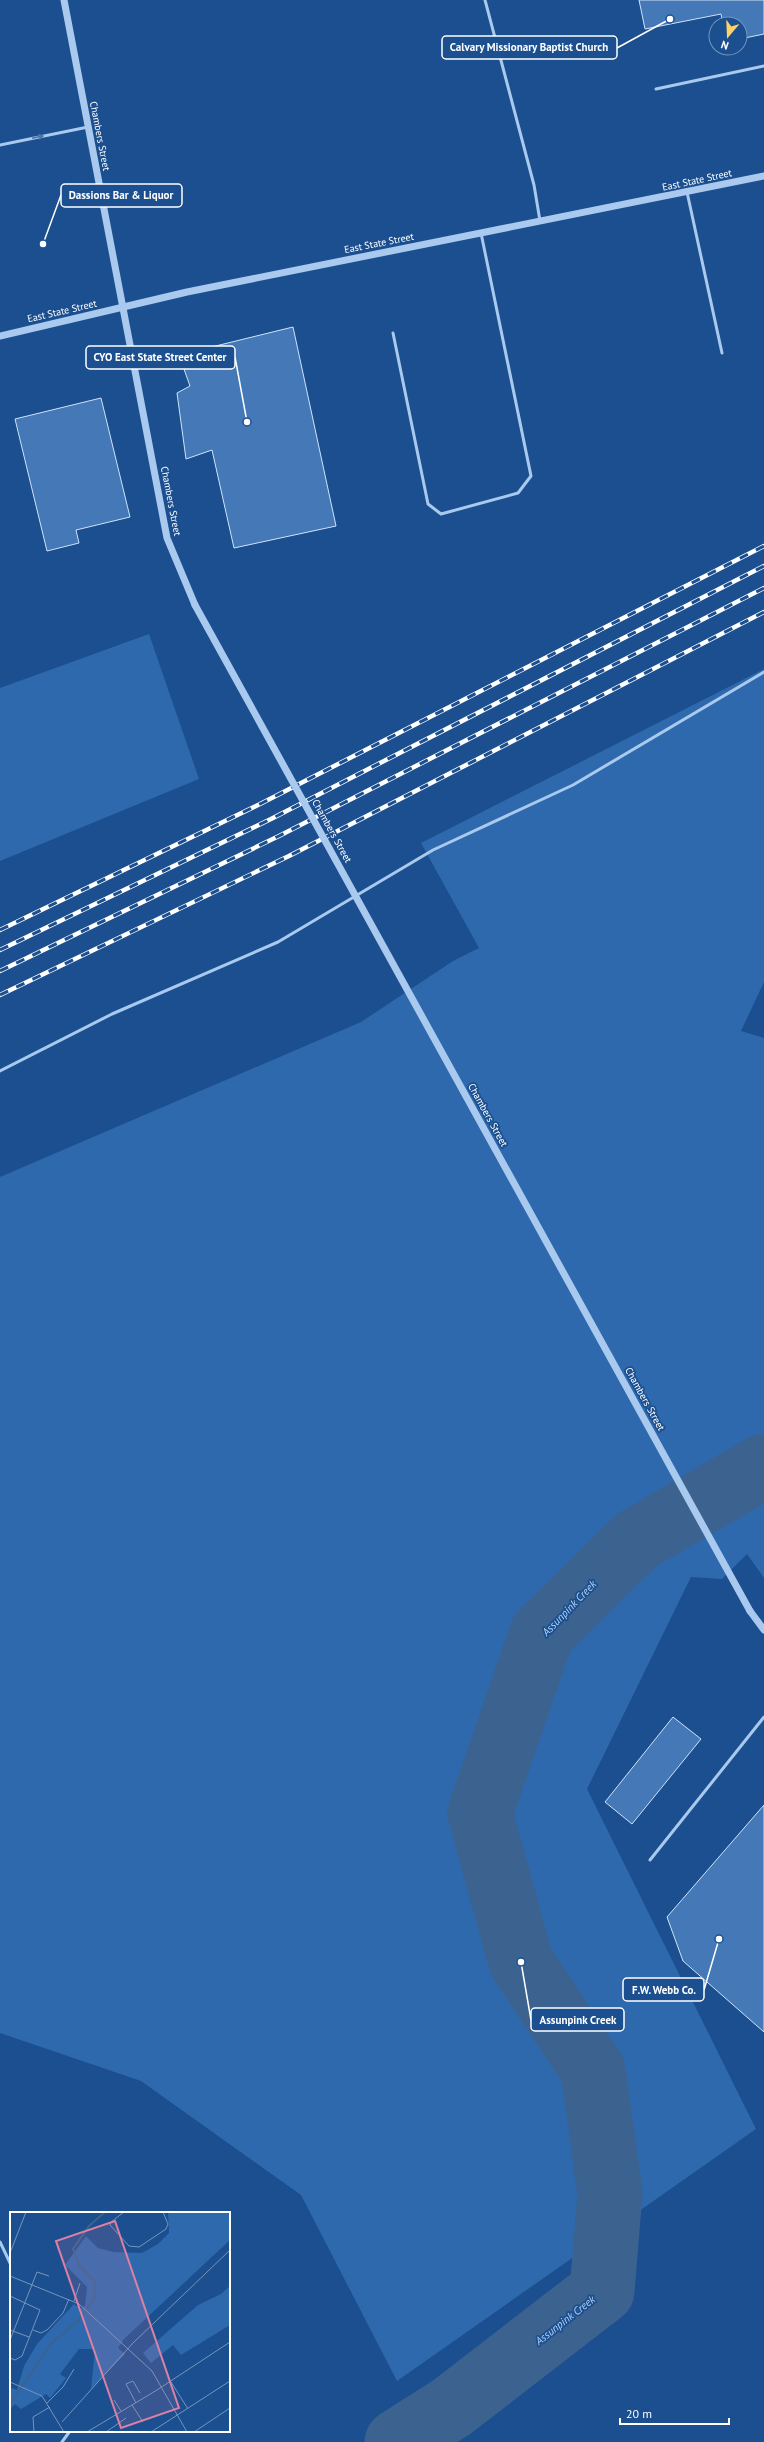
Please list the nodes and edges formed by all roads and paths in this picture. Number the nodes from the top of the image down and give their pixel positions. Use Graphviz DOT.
graph roads {
  1 [pos="64,0"];
  2 [pos="485,0"];
  3 [pos="764,66"];
  4 [pos="656,89"];
  5 [pos="88,127"];
  6 [pos="0,145"];
  7 [pos="764,176"];
  8 [pos="687,192"];
  9 [pos="540,221"];
  10 [pos="481,234"];
  11 [pos="123,307"];
  12 [pos="393,332"];
  13 [pos="0,336"];
  14 [pos="722,353"];
  15 [pos="764,672"];
  16 [pos="0,1071"];
  17 [pos="764,1630"];
  18 [pos="764,1717"];
  19 [pos="650,1860"];
  20 [pos="0,2242"];
  21 [pos="10,2263"];
  22 [pos="69,2432"];
  23 [pos="62,2442"];
  1 -- 5 [label="street, Chambers Street"];
  2 -- 9 [label="lane"];
  3 -- 4 [label="lane"];
  6 -- 5 [label="lane, one-way"];
  5 -- 11 [label="street, Chambers Street"];
  7 -- 8 [label="street, East State Street"];
  8 -- 9 [label="street, East State Street"];
  8 -- 14 [label="lane"];
  9 -- 10 [label="street, East State Street"];
  10 -- 11 [label="street, East State Street"];
  10 -- 12 [label="lane"];
  11 -- 13 [label="street, East State Street"];
  11 -- 17 [label="street, Chambers Street, bridge"];
  15 -- 16 [label="lane"];
  18 -- 19 [label="lane"];
  20 -- 21 [label="lane"];
  22 -- 23 [label="lane"];
}
